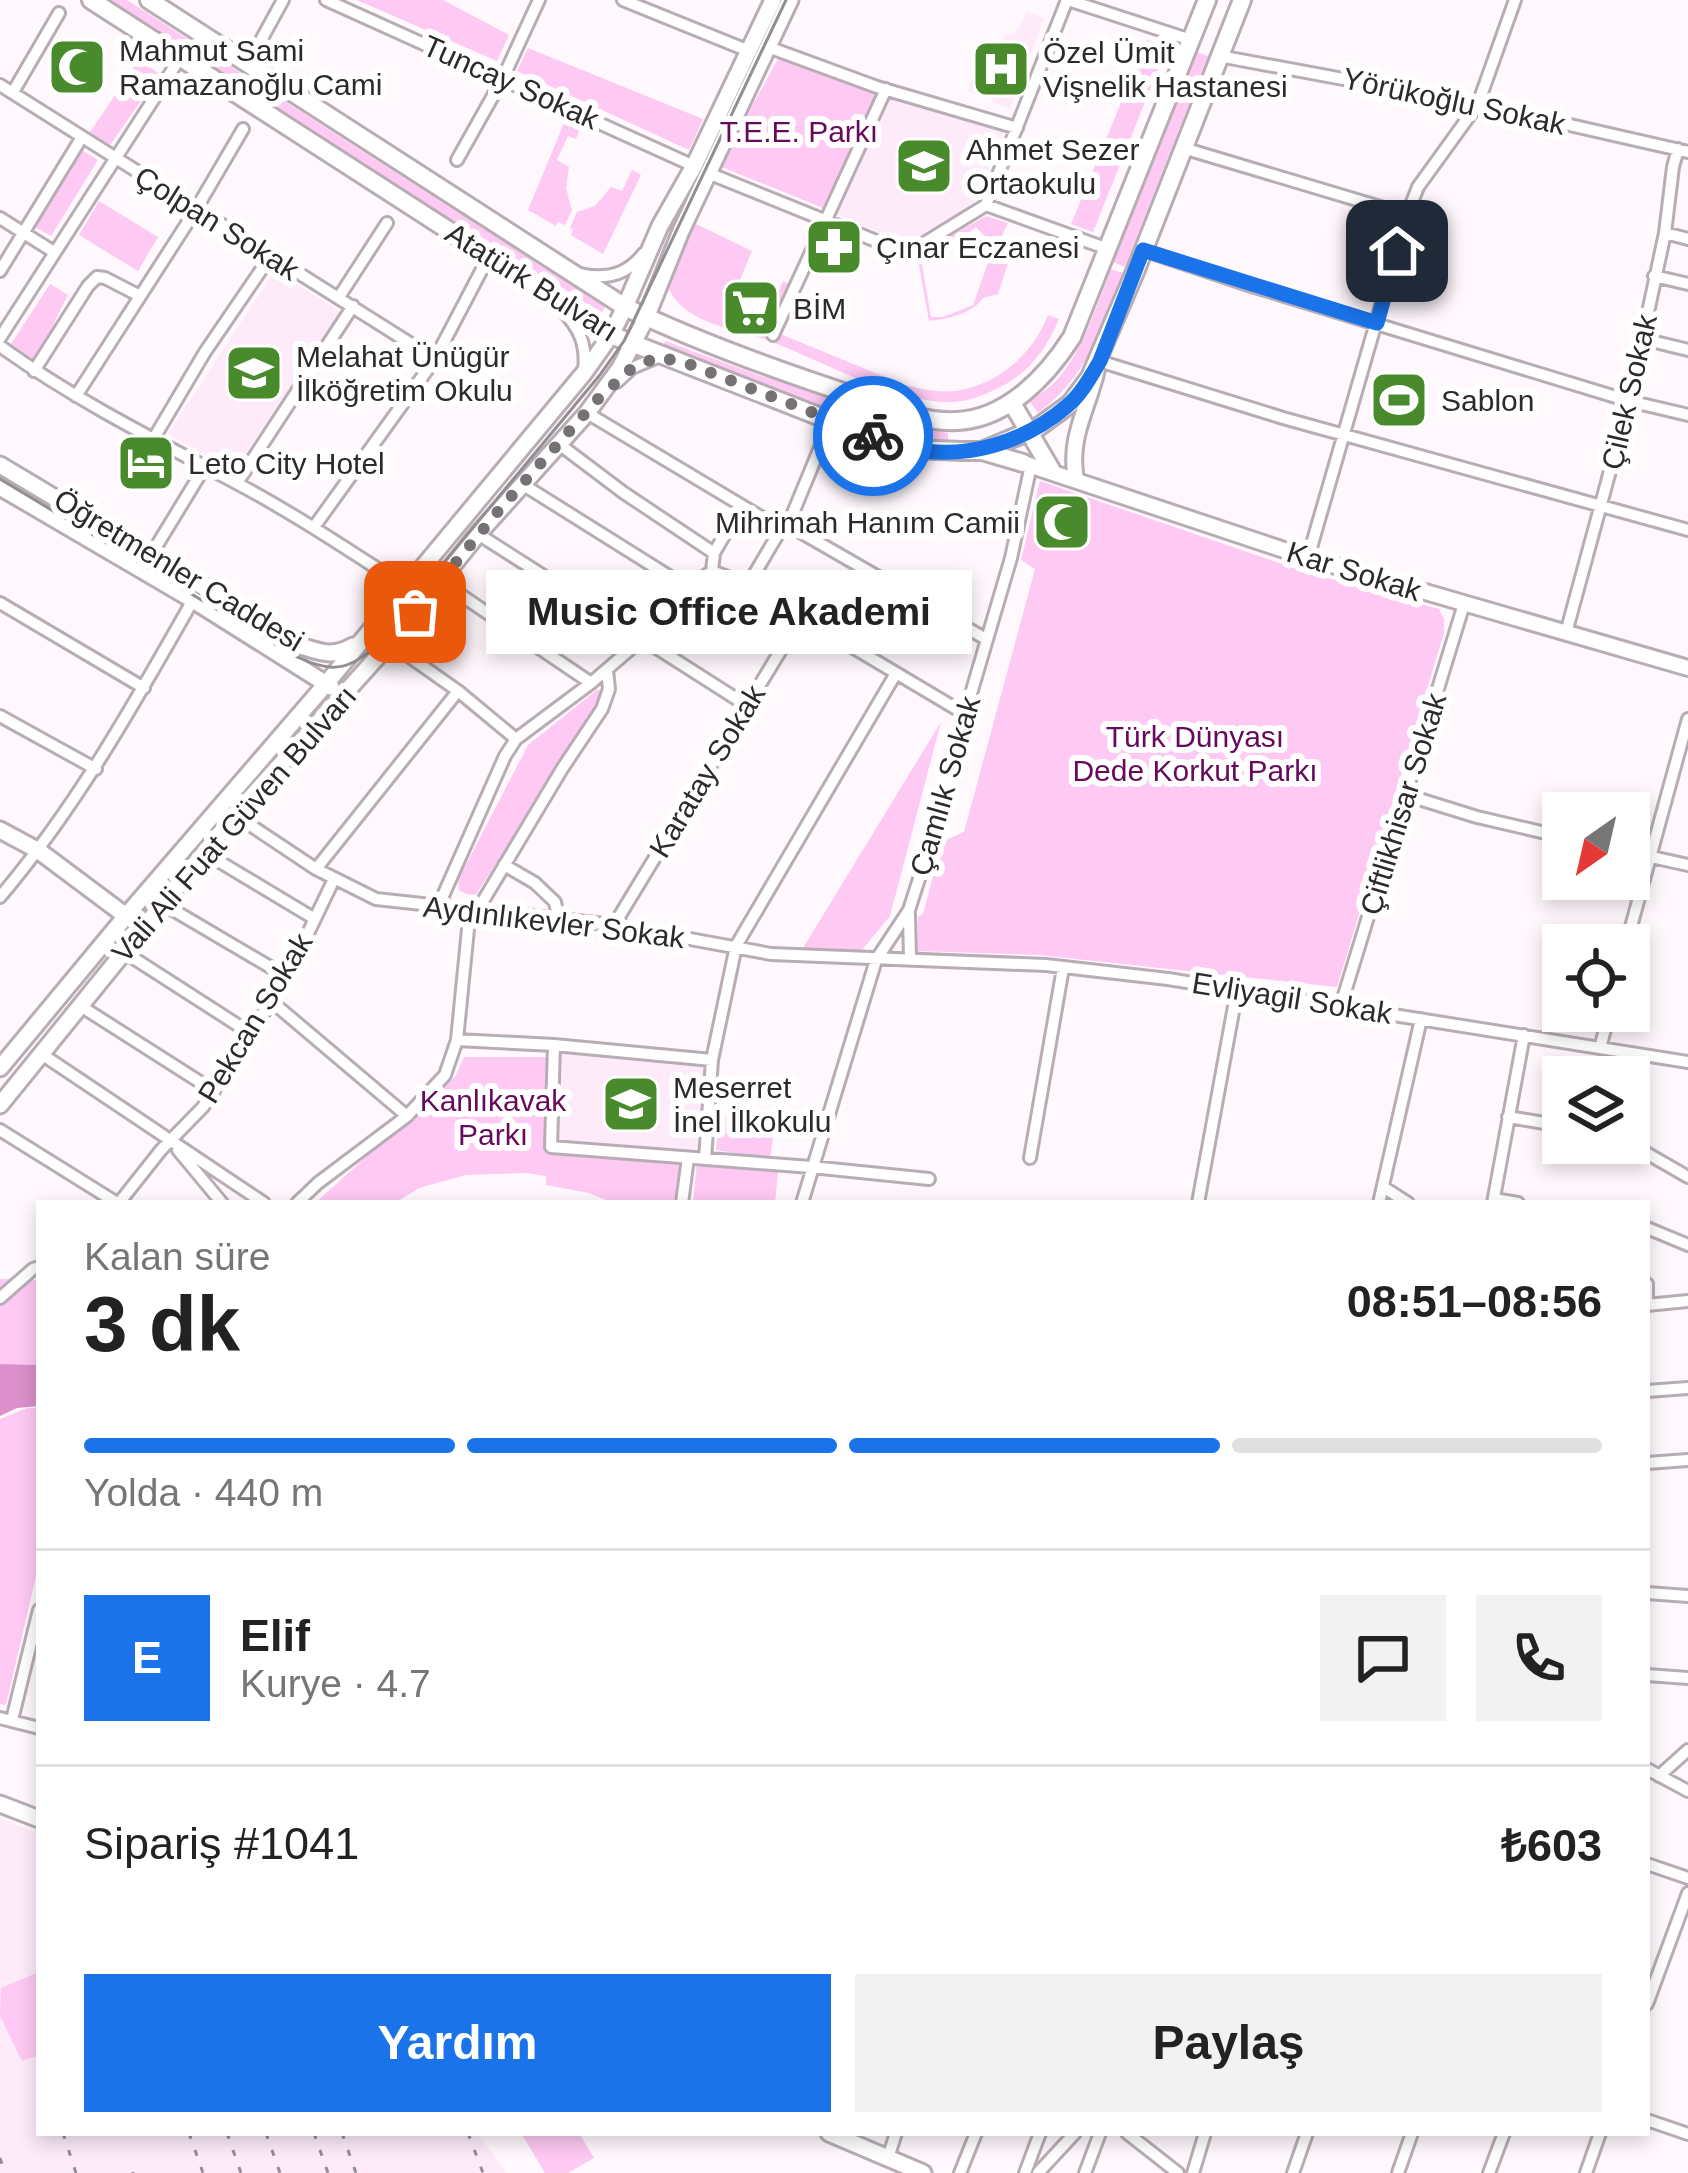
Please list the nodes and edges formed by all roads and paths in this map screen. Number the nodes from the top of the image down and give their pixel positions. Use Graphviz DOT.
graph roads {
  1 [pos="91,0"];
  2 [pos="149,0"];
  3 [pos="283,0"];
  4 [pos="326,0"];
  5 [pos="539,0"];
  6 [pos="623,0"];
  7 [pos="773,0"];
  8 [pos="790,0"];
  9 [pos="1068,0"];
  10 [pos="1207,0"];
  11 [pos="1242,0"];
  12 [pos="1514,0"];
  13 [pos="59,13"];
  14 [pos="1191,40"];
  15 [pos="767,46"];
  16 [pos="749,51"];
  17 [pos="1220,56"];
  18 [pos="180,58"];
  19 [pos="248,64"];
  20 [pos="503,78"];
  21 [pos="0,86"];
  22 [pos="886,89"];
  23 [pos="13,92"];
  24 [pos="1478,104"];
  25 [pos="1017,128"];
  26 [pos="243,129"];
  27 [pos="82,136"];
  28 [pos="1183,148"];
  29 [pos="1683,151"];
  30 [pos="115,158"];
  31 [pos="457,160"];
  32 [pos="701,170"];
  33 [pos="986,205"];
  34 [pos="195,211"];
  35 [pos="1407,214"];
  36 [pos="0,218"];
  37 [pos="824,219"];
  38 [pos="387,223"];
  39 [pos="660,226"];
  40 [pos="23,232"];
  41 [pos="1665,233"];
  42 [pos="1688,239"];
  43 [pos="1108,249"];
  44 [pos="1143,250"];
  45 [pos="54,252"];
  46 [pos="489,256"];
  47 [pos="270,257"];
  48 [pos="0,271"];
  49 [pos="572,273"];
  50 [pos="1654,276"];
  51 [pos="1688,284"];
  52 [pos="542,290"];
  53 [pos="140,296"];
  54 [pos="339,297"];
  55 [pos="352,306"];
  56 [pos="625,307"];
  57 [pos="646,318"];
  58 [pos="1377,323"];
  59 [pos="611,335"];
  60 [pos="772,335"];
  61 [pos="1643,339"];
  62 [pos="0,342"];
  63 [pos="634,344"];
  64 [pos="1688,350"];
  65 [pos="435,359"];
  66 [pos="1100,361"];
  67 [pos="686,363"];
  68 [pos="34,371"];
  69 [pos="584,374"];
  70 [pos="76,396"];
  71 [pos="1629,401"];
  72 [pos="1012,403"];
  73 [pos="592,406"];
  74 [pos="1688,416"];
  75 [pos="831,421"];
  76 [pos="958,422"];
  77 [pos="1029,431"];
  78 [pos="1343,435"];
  79 [pos="154,438"];
  80 [pos="560,444"];
  81 [pos="982,451"];
  82 [pos="962,452"];
  83 [pos="1027,464"];
  84 [pos="0,465"];
  85 [pos="204,468"];
  86 [pos="1052,471"];
  87 [pos="1076,480"];
  88 [pos="237,483"];
  89 [pos="523,484"];
  90 [pos="0,487"];
  91 [pos="1602,506"];
  92 [pos="741,507"];
  93 [pos="314,526"];
  94 [pos="784,527"];
  95 [pos="1688,530"];
  96 [pos="478,534"];
  97 [pos="714,553"];
  98 [pos="152,555"];
  99 [pos="1308,558"];
  100 [pos="712,571"];
  101 [pos="440,580"];
  102 [pos="748,585"];
  103 [pos="406,587"];
  104 [pos="688,588"];
  105 [pos="193,600"];
  106 [pos="0,603"];
  107 [pos="1464,604"];
  108 [pos="801,617"];
  109 [pos="1566,633"];
  110 [pos="986,639"];
  111 [pos="641,640"];
  112 [pos="360,641"];
  113 [pos="390,644"];
  114 [pos="316,651"];
  115 [pos="1688,668"];
  116 [pos="607,670"];
  117 [pos="896,675"];
  118 [pos="591,683"];
  119 [pos="337,687"];
  120 [pos="144,688"];
  121 [pos="458,692"];
  122 [pos="746,705"];
  123 [pos="964,713"];
  124 [pos="0,716"];
  125 [pos="1688,718"];
  126 [pos="516,739"];
  127 [pos="96,769"];
  128 [pos="1406,795"];
  129 [pos="236,815"];
  130 [pos="0,830"];
  131 [pos="1542,832"];
  132 [pos="39,851"];
  133 [pos="1650,852"];
  134 [pos="205,853"];
  135 [pos="1650,856"];
  136 [pos="504,865"];
  137 [pos="1688,865"];
  138 [pos="316,869"];
  139 [pos="334,879"];
  140 [pos="0,897"];
  141 [pos="163,904"];
  142 [pos="438,907"];
  143 [pos="473,910"];
  144 [pos="909,910"];
  145 [pos="126,916"];
  146 [pos="314,919"];
  147 [pos="559,921"];
  148 [pos="614,925"];
  149 [pos="736,946"];
  150 [pos="124,952"];
  151 [pos="894,959"];
  152 [pos="876,960"];
  153 [pos="910,960"];
  154 [pos="1063,968"];
  155 [pos="287,977"];
  156 [pos="1237,990"];
  157 [pos="271,1001"];
  158 [pos="79,1005"];
  159 [pos="1341,1005"];
  160 [pos="1421,1019"];
  161 [pos="1604,1032"];
  162 [pos="250,1033"];
  163 [pos="1524,1035"];
  164 [pos="457,1040"];
  165 [pos="554,1045"];
  166 [pos="1600,1048"];
  167 [pos="40,1053"];
  168 [pos="1631,1053"];
  169 [pos="1630,1056"];
  170 [pos="712,1060"];
  171 [pos="1688,1062"];
  172 [pos="0,1068"];
  173 [pos="214,1091"];
  174 [pos="0,1105"];
  175 [pos="407,1116"];
  176 [pos="1508,1117"];
  177 [pos="1542,1123"];
  178 [pos="0,1130"];
  179 [pos="171,1142"];
  180 [pos="1650,1155"];
  181 [pos="688,1158"];
  182 [pos="1030,1158"];
  183 [pos="705,1159"];
  184 [pos="812,1167"];
  185 [pos="1688,1177"];
  186 [pos="928,1180"];
  187 [pos="1383,1186"];
  188 [pos="113,1200"];
  189 [pos="121,1200"];
  190 [pos="219,1200"];
  191 [pos="260,1200"];
  192 [pos="300,1200"];
  193 [pos="682,1200"];
  194 [pos="803,1200"];
  195 [pos="1199,1200"];
  196 [pos="1380,1200"];
  197 [pos="1404,1200"];
  198 [pos="1494,1200"];
  199 [pos="1650,1229"];
  200 [pos="1688,1245"];
  201 [pos="36,1268"];
  202 [pos="0,1298"];
  203 [pos="1688,1301"];
  204 [pos="1650,1305"];
  205 [pos="1688,1388"];
  206 [pos="1650,1391"];
  207 [pos="1688,1460"];
  208 [pos="1650,1463"];
  209 [pos="1650,1593"];
  210 [pos="1688,1596"];
  211 [pos="36,1620"];
  212 [pos="1650,1675"];
  213 [pos="1688,1678"];
  214 [pos="6,1719"];
  215 [pos="36,1727"];
  216 [pos="1688,1750"];
  217 [pos="1650,1771"];
  218 [pos="1659,1776"];
  219 [pos="1688,1791"];
  220 [pos="0,1804"];
  221 [pos="36,1818"];
  222 [pos="1650,1865"];
  223 [pos="1688,1878"];
  224 [pos="1688,1893"];
  225 [pos="1650,1996"];
  226 [pos="1650,2121"];
  227 [pos="1688,2134"];
  228 [pos="836,2136"];
  229 [pos="895,2136"];
  230 [pos="975,2136"];
  231 [pos="1039,2136"];
  232 [pos="1072,2136"];
  233 [pos="1099,2136"];
  234 [pos="1131,2136"];
  235 [pos="1204,2136"];
  236 [pos="1306,2136"];
  237 [pos="1411,2136"];
  238 [pos="1503,2136"];
  239 [pos="1599,2136"];
  240 [pos="888,2158"];
  241 [pos="922,2173"];
  242 [pos="960,2173"];
  243 [pos="1025,2173"];
  244 [pos="1038,2173"];
  245 [pos="1084,2173"];
  246 [pos="1178,2173"];
  247 [pos="1193,2173"];
  248 [pos="1293,2173"];
  249 [pos="1398,2173"];
  250 [pos="1489,2173"];
  251 [pos="1586,2173"];
  1 -- 18 [label="main road, Atatürk Bulvarı"];
  2 -- 19 [label="main road, Atatürk Bulvarı"];
  3 -- 19 [label="street"];
  4 -- 20 [label="street, Tuncay Sokak"];
  5 -- 20 [label="street"];
  6 -- 16 [label="street"];
  7 -- 16 [label="main road"];
  8 -- 15 [label="main road"];
  9 -- 14 [label="street"];
  9 -- 25 [label="street"];
  10 -- 14 [label="main road, Atatürk Bulvarı"];
  11 -- 17 [label="main road, Atatürk Bulvarı"];
  12 -- 24 [label="street"];
  13 -- 23 [label="street"];
  14 -- 43 [label="main road, Atatürk Bulvarı"];
  15 -- 22 [label="street"];
  15 -- 32 [label="main road"];
  16 -- 32 [label="main road"];
  17 -- 24 [label="street, Yörükoğlu Sokak"];
  17 -- 28 [label="main road, Atatürk Bulvarı"];
  18 -- 30 [label="street"];
  18 -- 46 [label="main road, Atatürk Bulvarı"];
  19 -- 49 [label="main road, Atatürk Bulvarı"];
  20 -- 31 [label="street"];
  20 -- 32 [label="street, Tuncay Sokak"];
  21 -- 23 [label="street, Çolpan Sokak"];
  22 -- 25 [label="street"];
  22 -- 37 [label="street"];
  23 -- 27 [label="street, Çolpan Sokak"];
  24 -- 29 [label="street, Yörükoğlu Sokak"];
  24 -- 35 [label="street"];
  25 -- 33 [label="street"];
  26 -- 34 [label="street"];
  27 -- 30 [label="street, Çolpan Sokak"];
  27 -- 40 [label="street"];
  28 -- 35 [label="street"];
  28 -- 44 [label="main road, Atatürk Bulvarı"];
  29 -- 41 [label="street, Çilek Sokak"];
  30 -- 34 [label="street, Çolpan Sokak"];
  30 -- 45 [label="street"];
  32 -- 37 [label="street, Tuncay Sokak"];
  32 -- 39 [label="main road, Vali Ali Fuat Güven Bulvarı"];
  32 -- 57 [label="main road, Vali Ali Fuat Güven Bulvarı"];
  33 -- 37 [label="street, Tuncay Sokak"];
  33 -- 43 [label="street"];
  34 -- 47 [label="street, Çolpan Sokak"];
  34 -- 53 [label="street"];
  35 -- 58 [label="street"];
  36 -- 40 [label="street"];
  37 -- 60 [label="street"];
  38 -- 54 [label="street"];
  39 -- 49 [label="street"];
  39 -- 56 [label="main road, Vali Ali Fuat Güven Bulvarı"];
  40 -- 45 [label="street"];
  40 -- 48 [label="street"];
  41 -- 42 [label="street"];
  41 -- 50 [label="street, Çilek Sokak"];
  43 -- 72 [label="main road, Atatürk Bulvarı"];
  44 -- 58 [label="street"];
  44 -- 66 [label="main road, Atatürk Bulvarı"];
  45 -- 62 [label="street"];
  46 -- 52 [label="main road, Atatürk Bulvarı"];
  46 -- 65 [label="street"];
  47 -- 54 [label="street, Çolpan Sokak"];
  47 -- 79 [label="street"];
  49 -- 56 [label="main road, Atatürk Bulvarı"];
  50 -- 51 [label="street"];
  50 -- 61 [label="street, Çilek Sokak"];
  52 -- 59 [label="main road, Atatürk Bulvarı"];
  52 -- 69 [label="street"];
  53 -- 68 [label="street"];
  53 -- 70 [label="street"];
  54 -- 55 [label="street, Çolpan Sokak"];
  55 -- 65 [label="street, Çolpan Sokak"];
  55 -- 88 [label="street"];
  56 -- 57 [label="main road, Atatürk Bulvarı"];
  56 -- 59 [label="main road, Vali Ali Fuat Güven Bulvarı"];
  57 -- 63 [label="main road, Vali Ali Fuat Güven Bulvarı"];
  57 -- 76 [label="main road, Atatürk Bulvarı"];
  58 -- 71 [label="street"];
  58 -- 78 [label="street"];
  59 -- 63 [label="main road, Atatürk Bulvarı"];
  59 -- 69 [label="main road, Vali Ali Fuat Güven Bulvarı"];
  61 -- 64 [label="street"];
  61 -- 71 [label="street, Çilek Sokak"];
  62 -- 68 [label="street"];
  63 -- 67 [label="main road, Atatürk Bulvarı"];
  63 -- 73 [label="main road, Vali Ali Fuat Güven Bulvarı"];
  65 -- 93 [label="street"];
  66 -- 77 [label="main road, Atatürk Bulvarı"];
  66 -- 78 [label="street"];
  66 -- 87 [label="street"];
  67 -- 73 [label="street"];
  67 -- 75 [label="main road, Atatürk Bulvarı"];
  68 -- 70 [label="street"];
  69 -- 103 [label="main road, Vali Ali Fuat Güven Bulvarı"];
  70 -- 79 [label="street"];
  71 -- 74 [label="street"];
  71 -- 91 [label="street, Çilek Sokak"];
  72 -- 76 [label="main road, Atatürk Bulvarı"];
  72 -- 77 [label="main road"];
  73 -- 80 [label="main road, Vali Ali Fuat Güven Bulvarı"];
  73 -- 92 [label="street"];
  75 -- 82 [label="main road, Atatürk Bulvarı"];
  75 -- 94 [label="street"];
  76 -- 82 [label="main road"];
  77 -- 81 [label="main road, Atatürk Bulvarı"];
  77 -- 86 [label="main road"];
  78 -- 91 [label="street"];
  78 -- 99 [label="street"];
  79 -- 85 [label="street"];
  80 -- 89 [label="main road, Vali Ali Fuat Güven Bulvarı"];
  80 -- 97 [label="street"];
  81 -- 82 [label="main road, Atatürk Bulvarı"];
  81 -- 83 [label="main road"];
  83 -- 86 [label="street, Kar Sokak"];
  83 -- 110 [label="street, Çamlık Sokak"];
  84 -- 98 [label="main road, Öğretmenler Caddesi"];
  85 -- 88 [label="street"];
  85 -- 98 [label="street"];
  86 -- 87 [label="street, Kar Sokak"];
  87 -- 99 [label="street, Kar Sokak"];
  88 -- 93 [label="street"];
  89 -- 96 [label="main road, Vali Ali Fuat Güven Bulvarı"];
  89 -- 104 [label="street"];
  90 -- 105 [label="main road, Öğretmenler Caddesi"];
  91 -- 95 [label="street"];
  91 -- 109 [label="street, Çilek Sokak"];
  92 -- 94 [label="street"];
  92 -- 97 [label="street"];
  93 -- 103 [label="street"];
  94 -- 102 [label="street"];
  94 -- 110 [label="street"];
  96 -- 101 [label="main road, Vali Ali Fuat Güven Bulvarı"];
  96 -- 111 [label="street"];
  97 -- 100 [label="street"];
  98 -- 114 [label="main road, Öğretmenler Caddesi"];
  99 -- 107 [label="street, Kar Sokak"];
  100 -- 102 [label="street"];
  100 -- 104 [label="street"];
  101 -- 113 [label="main road, Vali Ali Fuat Güven Bulvarı"];
  101 -- 118 [label="street"];
  102 -- 108 [label="street"];
  103 -- 112 [label="main road, Vali Ali Fuat Güven Bulvarı"];
  104 -- 111 [label="street"];
  105 -- 119 [label="main road, Öğretmenler Caddesi"];
  105 -- 120 [label="street"];
  106 -- 120 [label="street"];
  107 -- 109 [label="street, Kar Sokak"];
  107 -- 128 [label="street, Çiftlikhisar Sokak"];
  108 -- 117 [label="street"];
  108 -- 122 [label="street, Karatay Sokak"];
  109 -- 115 [label="street, Kar Sokak"];
  110 -- 123 [label="street, Çamlık Sokak"];
  111 -- 116 [label="street"];
  111 -- 122 [label="street"];
  112 -- 114 [label="main road, Öğretmenler Caddesi"];
  112 -- 119 [label="main road, Vali Ali Fuat Güven Bulvarı"];
  113 -- 119 [label="main road, Vali Ali Fuat Güven Bulvarı"];
  113 -- 121 [label="street"];
  114 -- 119 [label="main road"];
  116 -- 118 [label="street"];
  116 -- 136 [label="street"];
  117 -- 123 [label="street"];
  117 -- 149 [label="street"];
  118 -- 126 [label="street"];
  119 -- 129 [label="main road, Vali Ali Fuat Güven Bulvarı"];
  119 -- 145 [label="main road, Vali Ali Fuat Güven Bulvarı"];
  120 -- 127 [label="street"];
  121 -- 126 [label="street"];
  121 -- 138 [label="street"];
  122 -- 148 [label="street, Karatay Sokak"];
  123 -- 144 [label="street, Çamlık Sokak"];
  124 -- 127 [label="street"];
  125 -- 133 [label="street"];
  126 -- 142 [label="street"];
  127 -- 132 [label="street"];
  128 -- 131 [label="street"];
  128 -- 159 [label="street, Çiftlikhisar Sokak"];
  129 -- 134 [label="main road, Vali Ali Fuat Güven Bulvarı"];
  129 -- 138 [label="street, Aydınlıkevler Sokak"];
  130 -- 132 [label="main road"];
  132 -- 140 [label="street"];
  132 -- 145 [label="main road"];
  134 -- 141 [label="main road, Vali Ali Fuat Güven Bulvarı"];
  134 -- 146 [label="street"];
  135 -- 137 [label="street"];
  136 -- 143 [label="street"];
  136 -- 147 [label="street"];
  138 -- 139 [label="street, Aydınlıkevler Sokak"];
  139 -- 142 [label="street, Aydınlıkevler Sokak"];
  139 -- 146 [label="street, Pekcan Sokak"];
  141 -- 150 [label="main road, Vali Ali Fuat Güven Bulvarı"];
  141 -- 155 [label="street"];
  142 -- 143 [label="street, Aydınlıkevler Sokak"];
  143 -- 147 [label="street, Aydınlıkevler Sokak"];
  143 -- 164 [label="street"];
  144 -- 152 [label="street, Çamlık Sokak"];
  144 -- 153 [label="street"];
  145 -- 172 [label="main road, Vali Ali Fuat Güven Bulvarı"];
  146 -- 155 [label="street, Pekcan Sokak"];
  147 -- 148 [label="street, Aydınlıkevler Sokak"];
  148 -- 149 [label="street, Aydınlıkevler Sokak"];
  149 -- 152 [label="street, Aydınlıkevler Sokak"];
  149 -- 170 [label="street"];
  150 -- 158 [label="main road, Vali Ali Fuat Güven Bulvarı"];
  150 -- 162 [label="street"];
  151 -- 152 [label="street, Aydınlıkevler Sokak"];
  151 -- 153 [label="street, Evliyagil Sokak"];
  152 -- 184 [label="street, Çamlık Sokak"];
  153 -- 154 [label="street, Evliyagil Sokak"];
  154 -- 156 [label="street, Evliyagil Sokak"];
  154 -- 182 [label="street"];
  155 -- 157 [label="street, Pekcan Sokak"];
  156 -- 159 [label="street, Evliyagil Sokak"];
  156 -- 195 [label="street"];
  157 -- 162 [label="street, Pekcan Sokak"];
  157 -- 175 [label="street"];
  158 -- 167 [label="main road, Vali Ali Fuat Güven Bulvarı"];
  158 -- 173 [label="street"];
  159 -- 160 [label="street, Evliyagil Sokak"];
  160 -- 163 [label="street, Evliyagil Sokak"];
  160 -- 187 [label="street"];
  161 -- 166 [label="street"];
  162 -- 173 [label="street, Pekcan Sokak"];
  163 -- 166 [label="street, Evliyagil Sokak"];
  163 -- 176 [label="street"];
  164 -- 165 [label="street"];
  164 -- 175 [label="street"];
  165 -- 170 [label="street"];
  165 -- 181 [label="street"];
  166 -- 168 [label="street, Evliyagil Sokak"];
  167 -- 174 [label="main road, Vali Ali Fuat Güven Bulvarı"];
  167 -- 179 [label="street"];
  168 -- 169 [label="street"];
  168 -- 171 [label="street, Evliyagil Sokak"];
  170 -- 183 [label="street"];
  173 -- 179 [label="street, Pekcan Sokak"];
  175 -- 192 [label="street"];
  176 -- 177 [label="street"];
  176 -- 198 [label="street"];
  178 -- 188 [label="street"];
  179 -- 189 [label="street, Pekcan Sokak"];
  179 -- 190 [label="street"];
  179 -- 191 [label="street"];
  180 -- 185 [label="street"];
  181 -- 183 [label="street"];
  181 -- 193 [label="street"];
  183 -- 184 [label="street"];
  184 -- 186 [label="street"];
  184 -- 194 [label="street, Çamlık Sokak"];
  187 -- 196 [label="street"];
  187 -- 197 [label="street"];
  199 -- 200 [label="street"];
  201 -- 202 [label="street"];
  203 -- 204 [label="street"];
  205 -- 206 [label="street"];
  207 -- 208 [label="street"];
  209 -- 210 [label="street"];
  211 -- 214 [label="street"];
  212 -- 213 [label="street"];
  214 -- 215 [label="street"];
  216 -- 218 [label="street"];
  217 -- 218 [label="street"];
  218 -- 219 [label="street"];
  220 -- 221 [label="main road"];
  222 -- 223 [label="street"];
  224 -- 225 [label="street"];
  226 -- 227 [label="street"];
  228 -- 240 [label="main road"];
  229 -- 240 [label="street"];
  230 -- 242 [label="street"];
  231 -- 243 [label="street"];
  232 -- 244 [label="street"];
  233 -- 245 [label="street"];
  234 -- 246 [label="street"];
  235 -- 247 [label="street"];
  236 -- 248 [label="street"];
  237 -- 249 [label="street"];
  238 -- 250 [label="street"];
  239 -- 251 [label="street"];
  240 -- 241 [label="main road"];
}
